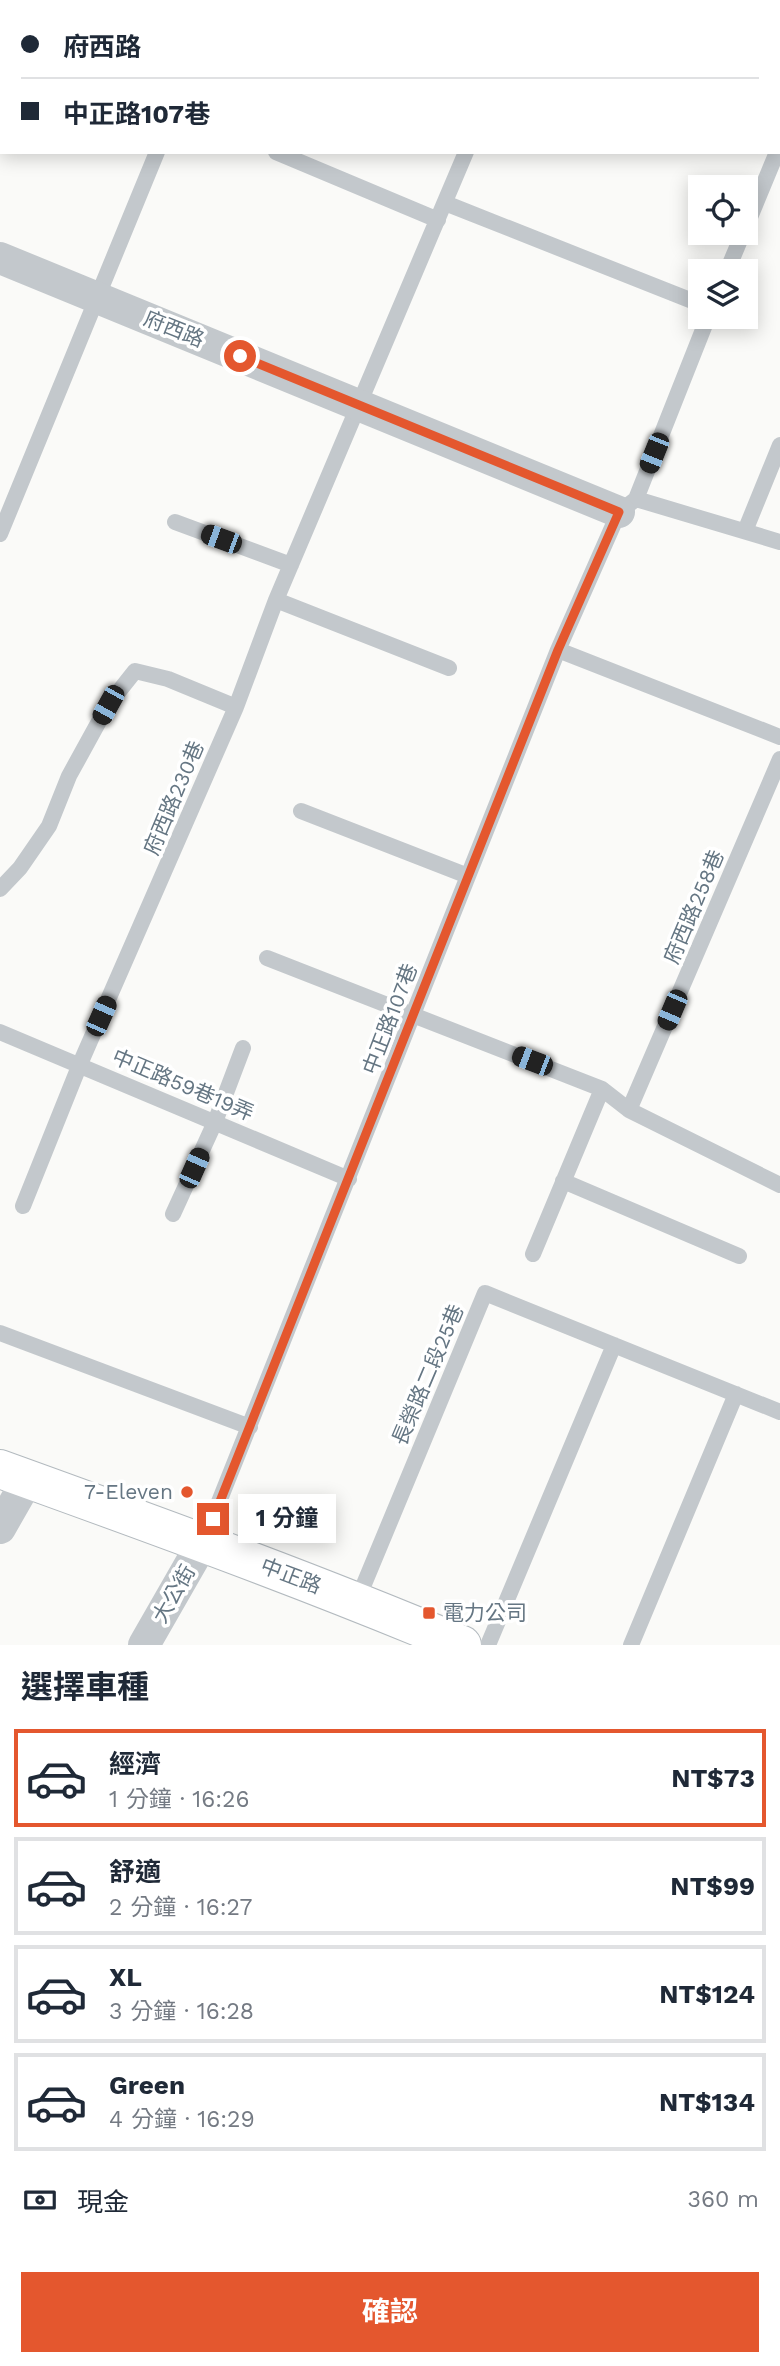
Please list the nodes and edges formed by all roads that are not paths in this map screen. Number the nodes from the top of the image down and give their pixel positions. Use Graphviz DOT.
graph roads {
  1 [pos="156,154"];
  2 [pos="281,154"];
  3 [pos="465,154"];
  4 [pos="776,154"];
  5 [pos="758,198"];
  6 [pos="445,203"];
  7 [pos="438,220"];
  8 [pos="0,258"];
  9 [pos="97,297"];
  10 [pos="688,299"];
  11 [pos="703,329"];
  12 [pos="360,405"];
  13 [pos="780,445"];
  14 [pos="628,506"];
  15 [pos="175,522"];
  16 [pos="745,531"];
  17 [pos="0,534"];
  18 [pos="780,542"];
  19 [pos="291,565"];
  20 [pos="276,600"];
  21 [pos="558,650"];
  22 [pos="449,668"];
  23 [pos="236,707"];
  24 [pos="780,737"];
  25 [pos="780,759"];
  26 [pos="301,811"];
  27 [pos="468,876"];
  28 [pos="0,889"];
  29 [pos="267,958"];
  30 [pos="414,1015"];
  31 [pos="0,1032"];
  32 [pos="243,1048"];
  33 [pos="80,1064"];
  34 [pos="602,1089"];
  35 [pos="629,1110"];
  36 [pos="215,1122"];
  37 [pos="349,1179"];
  38 [pos="563,1181"];
  39 [pos="780,1185"];
  40 [pos="23,1206"];
  41 [pos="173,1214"];
  42 [pos="533,1254"];
  43 [pos="739,1256"];
  44 [pos="0,1332"];
  45 [pos="614,1345"];
  46 [pos="736,1394"];
  47 [pos="780,1412"];
  48 [pos="250,1427"];
  49 [pos="14,1474"];
  50 [pos="0,1528"];
  51 [pos="203,1542"];
  52 [pos="357,1601"];
  53 [pos="144,1645"];
  54 [pos="462,1645"];
  55 [pos="488,1645"];
  56 [pos="631,1645"];
  1 -- 9 [label="lane"];
  2 -- 7 [label="lane"];
  3 -- 6 [label="lane, 府西路230巷"];
  4 -- 5 [label="lane"];
  6 -- 7 [label="lane, 府西路230巷"];
  6 -- 10 [label="lane"];
  7 -- 12 [label="lane, 府西路230巷"];
  8 -- 9 [label="street, 府西路"];
  9 -- 12 [label="street, 府西路"];
  9 -- 17 [label="lane"];
  11 -- 14 [label="lane, 中正路107巷"];
  12 -- 14 [label="street, 府西路"];
  12 -- 19 [label="lane, 府西路230巷"];
  13 -- 16 [label="lane"];
  14 -- 16 [label="lane"];
  14 -- 21 [label="lane, 中正路107巷"];
  15 -- 19 [label="lane"];
  16 -- 18 [label="lane"];
  19 -- 20 [label="lane, 府西路230巷"];
  20 -- 22 [label="lane"];
  20 -- 23 [label="lane, 府西路230巷"];
  21 -- 24 [label="lane"];
  21 -- 27 [label="lane, 中正路107巷"];
  23 -- 28 [label="lane"];
  23 -- 33 [label="lane, 府西路230巷"];
  25 -- 35 [label="lane, 府西路258巷"];
  26 -- 27 [label="lane"];
  27 -- 30 [label="lane, 中正路107巷"];
  29 -- 30 [label="lane"];
  30 -- 34 [label="lane"];
  30 -- 37 [label="lane, 中正路107巷"];
  31 -- 33 [label="lane, 中正路59巷19弄"];
  32 -- 36 [label="lane"];
  33 -- 36 [label="lane, 中正路59巷19弄"];
  33 -- 40 [label="lane, 府西路230巷"];
  34 -- 35 [label="lane"];
  34 -- 38 [label="lane"];
  35 -- 39 [label="lane"];
  36 -- 37 [label="lane, 中正路59巷19弄"];
  36 -- 41 [label="lane"];
  37 -- 48 [label="lane, 中正路107巷"];
  38 -- 42 [label="lane"];
  38 -- 43 [label="lane"];
  44 -- 48 [label="lane"];
  45 -- 46 [label="lane, 長榮路二段25巷"];
  45 -- 52 [label="lane, 長榮路二段25巷"];
  45 -- 55 [label="lane"];
  46 -- 47 [label="lane, 長榮路二段25巷"];
  46 -- 56 [label="lane"];
  48 -- 51 [label="lane, 中正路107巷"];
  49 -- 50 [label="street"];
  49 -- 51 [label="street, 中正路"];
  51 -- 52 [label="street, 中正路"];
  51 -- 53 [label="street, 大公街"];
  52 -- 54 [label="street, 中正路"];
}
